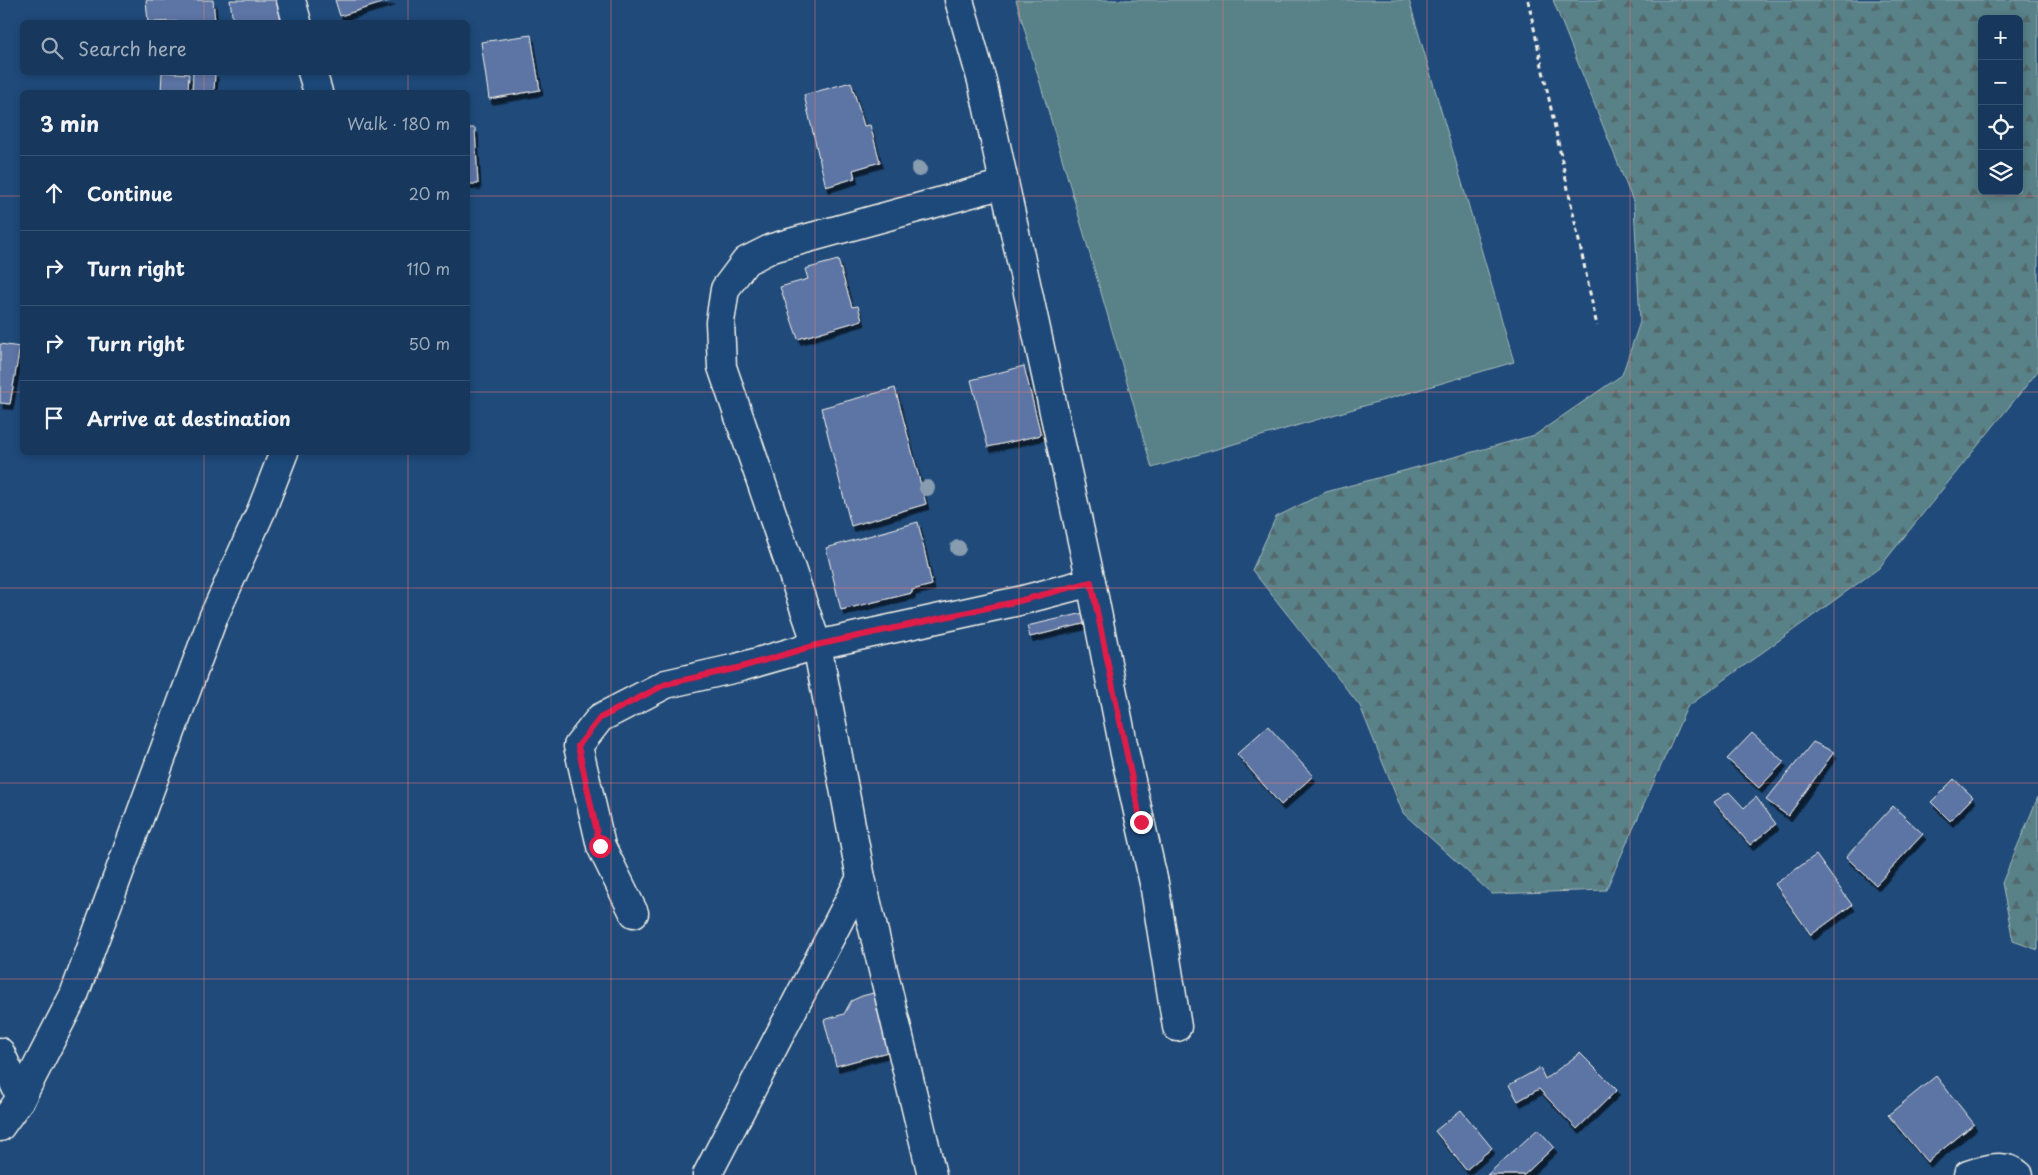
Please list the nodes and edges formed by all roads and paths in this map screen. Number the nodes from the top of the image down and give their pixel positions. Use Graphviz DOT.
graph roads {
  1 [pos="291,0"];
  2 [pos="959,0"];
  3 [pos="1528,0"];
  4 [pos="296,20"];
  5 [pos="313,75"];
  6 [pos="317,90"];
  7 [pos="1004,184"];
  8 [pos="1597,326"];
  9 [pos="283,455"];
  10 [pos="1091,582"];
  11 [pos="817,645"];
  12 [pos="861,878"];
  13 [pos="634,913"];
  14 [pos="1177,1026"];
  15 [pos="0,1052"];
  16 [pos="22,1098"];
  17 [pos="0,1127"];
  18 [pos="707,1175"];
  19 [pos="932,1175"];
  20 [pos="1968,1175"];
  21 [pos="2019,1175"];
  1 -- 4 [label="street"];
  2 -- 7 [label="street"];
  3 -- 8 [label="path"];
  5 -- 6 [label="street"];
  7 -- 10 [label="street"];
  7 -- 11 [label="street"];
  9 -- 16 [label="street"];
  10 -- 11 [label="street"];
  10 -- 14 [label="street"];
  11 -- 12 [label="street"];
  11 -- 13 [label="street"];
  12 -- 18 [label="street"];
  12 -- 19 [label="street"];
  15 -- 16 [label="street"];
  16 -- 17 [label="street"];
  20 -- 21 [label="street"];
}
